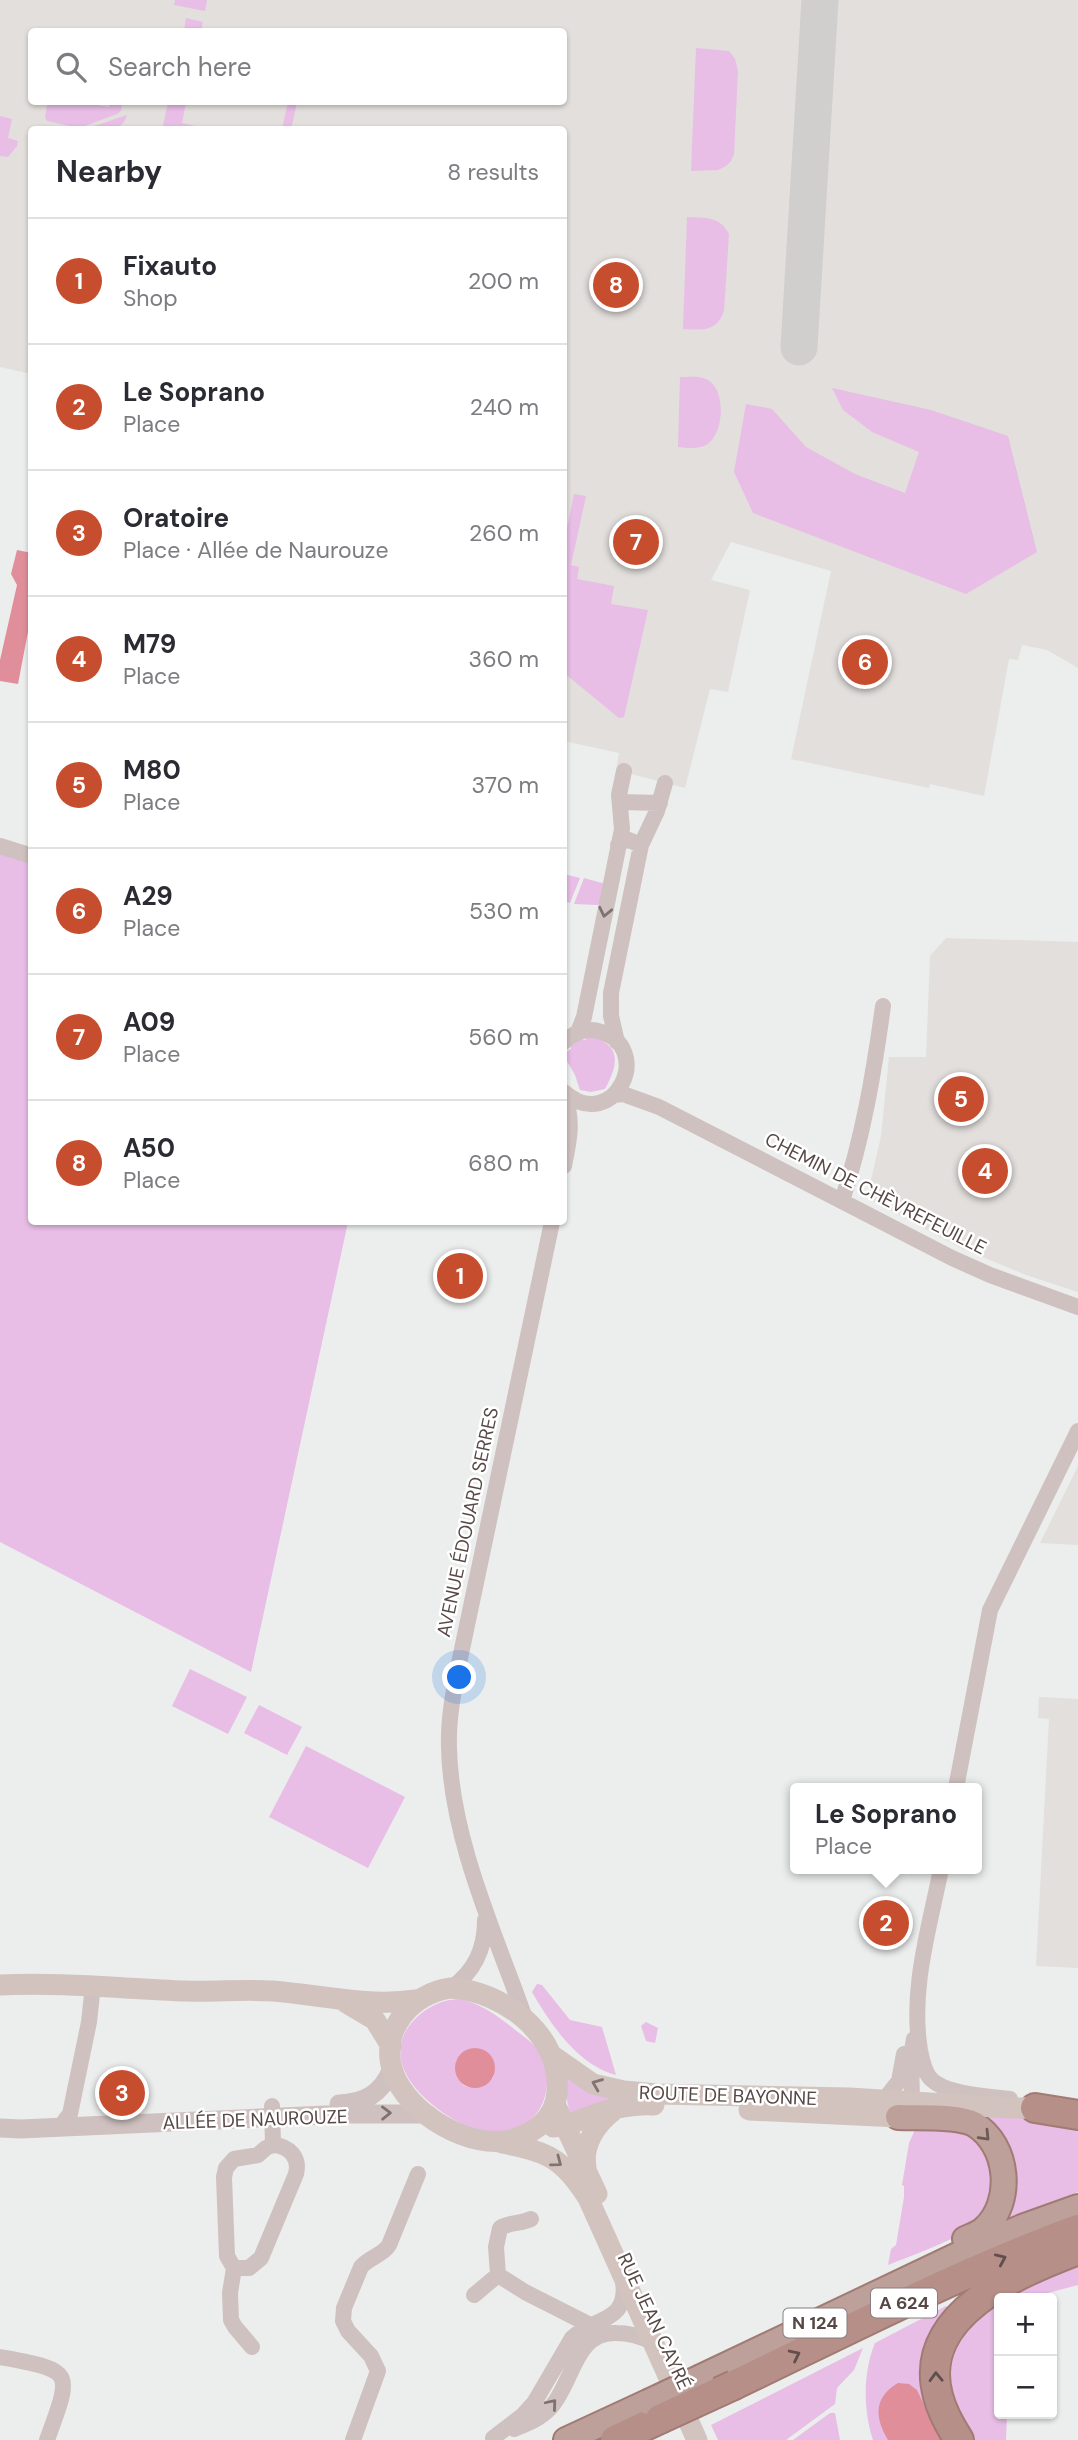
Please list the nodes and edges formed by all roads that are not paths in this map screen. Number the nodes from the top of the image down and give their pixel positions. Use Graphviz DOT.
graph roads {
  1 [pos="624,771"];
  2 [pos="665,783"];
  3 [pos="620,802"];
  4 [pos="660,803"];
  5 [pos="622,829"];
  6 [pos="643,839"];
  7 [pos="618,845"];
  8 [pos="0,846"];
  9 [pos="28,855"];
  10 [pos="0,856"];
  11 [pos="28,865"];
  12 [pos="883,1004"];
  13 [pos="578,1032"];
  14 [pos="567,1040"];
  15 [pos="617,1042"];
  16 [pos="627,1065"];
  17 [pos="567,1096"];
  18 [pos="614,1096"];
  19 [pos="567,1104"];
  20 [pos="595,1104"];
  21 [pos="659,1107"];
  22 [pos="570,1135"];
  23 [pos="567,1150"];
  24 [pos="842,1201"];
  25 [pos="551,1225"];
  26 [pos="1078,1307"];
  27 [pos="1078,1431"];
  28 [pos="957,1783"];
  29 [pos="940,1874"];
  30 [pos="485,1914"];
  31 [pos="504,1961"];
  32 [pos="471,1971"];
  33 [pos="0,1985"];
  34 [pos="451,1988"];
  35 [pos="93,1992"];
  36 [pos="340,1998"];
  37 [pos="416,2000"];
  38 [pos="916,2019"];
  39 [pos="526,2021"];
  40 [pos="391,2046"];
  41 [pos="554,2056"];
  42 [pos="392,2070"];
  43 [pos="555,2104"];
  44 [pos="898,2106"];
  45 [pos="1035,2108"];
  46 [pos="616,2109"];
  47 [pos="272,2112"];
  48 [pos="427,2114"];
  49 [pos="1078,2115"];
  50 [pos="0,2119"];
  51 [pos="65,2121"];
  52 [pos="566,2126"];
  53 [pos="0,2128"];
  54 [pos="537,2129"];
  55 [pos="496,2142"];
  56 [pos="273,2146"];
  57 [pos="587,2172"];
  58 [pos="418,2174"];
  59 [pos="1078,2207"];
  60 [pos="598,2208"];
  61 [pos="531,2219"];
  62 [pos="1078,2229"];
  63 [pos="1078,2250"];
  64 [pos="234,2268"];
  65 [pos="929,2268"];
  66 [pos="622,2273"];
  67 [pos="498,2275"];
  68 [pos="474,2295"];
  69 [pos="594,2330"];
  70 [pos="652,2342"];
  71 [pos="251,2347"];
  72 [pos="0,2357"];
  73 [pos="654,2411"];
  74 [pos="491,2439"];
  75 [pos="47,2440"];
  76 [pos="353,2440"];
  77 [pos="566,2440"];
  78 [pos="615,2440"];
  79 [pos="697,2440"];
  80 [pos="710,2440"];
  81 [pos="959,2440"];
  1 -- 3 [label="street"];
  2 -- 4 [label="street, CHEMIN DE CHÈVREFEUILLE"];
  3 -- 4 [label="street"];
  3 -- 5 [label="street"];
  4 -- 6 [label="street, CHEMIN DE CHÈVREFEUILLE"];
  5 -- 6 [label="street"];
  5 -- 7 [label="street"];
  6 -- 7 [label="street"];
  6 -- 15 [label="street, CHEMIN DE CHÈVREFEUILLE"];
  7 -- 13 [label="street, one-way"];
  8 -- 9 [label="street"];
  10 -- 11 [label="street"];
  12 -- 24 [label="street"];
  13 -- 14 [label="street"];
  13 -- 15 [label="street"];
  15 -- 16 [label="street, CHEMIN DE CHÈVREFEUILLE"];
  16 -- 18 [label="street"];
  16 -- 21 [label="street, CHEMIN DE CHÈVREFEUILLE"];
  17 -- 20 [label="street"];
  18 -- 20 [label="street"];
  18 -- 21 [label="street, CHEMIN DE CHÈVREFEUILLE"];
  19 -- 22 [label="street"];
  20 -- 22 [label="street"];
  21 -- 24 [label="street, CHEMIN DE CHÈVREFEUILLE"];
  22 -- 23 [label="street"];
  24 -- 26 [label="street, CHEMIN DE CHÈVREFEUILLE"];
  25 -- 30 [label="street, AVENUE ÉDOUARD SERRES"];
  27 -- 28 [label="street"];
  29 -- 38 [label="street"];
  30 -- 31 [label="street, AVENUE ÉDOUARD SERRES"];
  30 -- 32 [label="street, AVENUE ÉDOUARD SERRES"];
  31 -- 32 [label="street, AVENUE ÉDOUARD SERRES"];
  31 -- 39 [label="street, AVENUE ÉDOUARD SERRES"];
  32 -- 34 [label="street, AVENUE ÉDOUARD SERRES"];
  33 -- 35 [label="main road"];
  34 -- 37 [label="main road"];
  34 -- 39 [label="main road"];
  35 -- 36 [label="main road"];
  35 -- 51 [label="street"];
  36 -- 37 [label="main road"];
  36 -- 40 [label="main road"];
  37 -- 40 [label="main road"];
  38 -- 44 [label="street"];
  38 -- 44 [label="street"];
  38 -- 45 [label="street"];
  39 -- 41 [label="main road"];
  40 -- 42 [label="main road"];
  41 -- 43 [label="main road"];
  44 -- 41 [label="main road, ROUTE DE BAYONNE, one-way"];
  42 -- 47 [label="street, ALLÉE DE NAUROUZE"];
  42 -- 48 [label="main road"];
  43 -- 52 [label="main road"];
  43 -- 54 [label="main road"];
  44 -- 45 [label="main road, ROUTE DE BAYONNE"];
  44 -- 46 [label="main road, ROUTE DE BAYONNE"];
  44 -- 65 [label="highway, one-way"];
  45 -- 49 [label="highway"];
  46 -- 52 [label="main road, ROUTE DE BAYONNE"];
  46 -- 57 [label="main road"];
  47 -- 48 [label="street, ALLÉE DE NAUROUZE, one-way"];
  47 -- 51 [label="street, ALLÉE DE NAUROUZE"];
  47 -- 56 [label="street"];
  48 -- 55 [label="main road"];
  50 -- 51 [label="street, ALLÉE DE NAUROUZE"];
  51 -- 53 [label="street, ALLÉE DE NAUROUZE"];
  52 -- 54 [label="main road, ROUTE DE BAYONNE"];
  52 -- 57 [label="main road"];
  54 -- 55 [label="main road"];
  55 -- 60 [label="main road, one-way"];
  56 -- 64 [label="street"];
  56 -- 64 [label="street"];
  57 -- 60 [label="main road"];
  58 -- 76 [label="street"];
  59 -- 65 [label="highway, N 124"];
  60 -- 66 [label="main road, RUE JEAN CAYRÉ"];
  60 -- 80 [label="main road, RUE JEAN CAYRÉ"];
  61 -- 67 [label="street"];
  73 -- 62 [label="highway, A 624, one-way, bridge"];
  81 -- 63 [label="highway, one-way"];
  64 -- 71 [label="street"];
  65 -- 73 [label="highway, N 124, bridge"];
  66 -- 69 [label="street"];
  66 -- 70 [label="main road, RUE JEAN CAYRÉ"];
  67 -- 68 [label="street"];
  67 -- 69 [label="street"];
  69 -- 70 [label="street"];
  69 -- 74 [label="street"];
  70 -- 79 [label="main road, RUE JEAN CAYRÉ"];
  72 -- 75 [label="street"];
  73 -- 77 [label="highway, N 124"];
  73 -- 78 [label="highway, A 624"];
}
